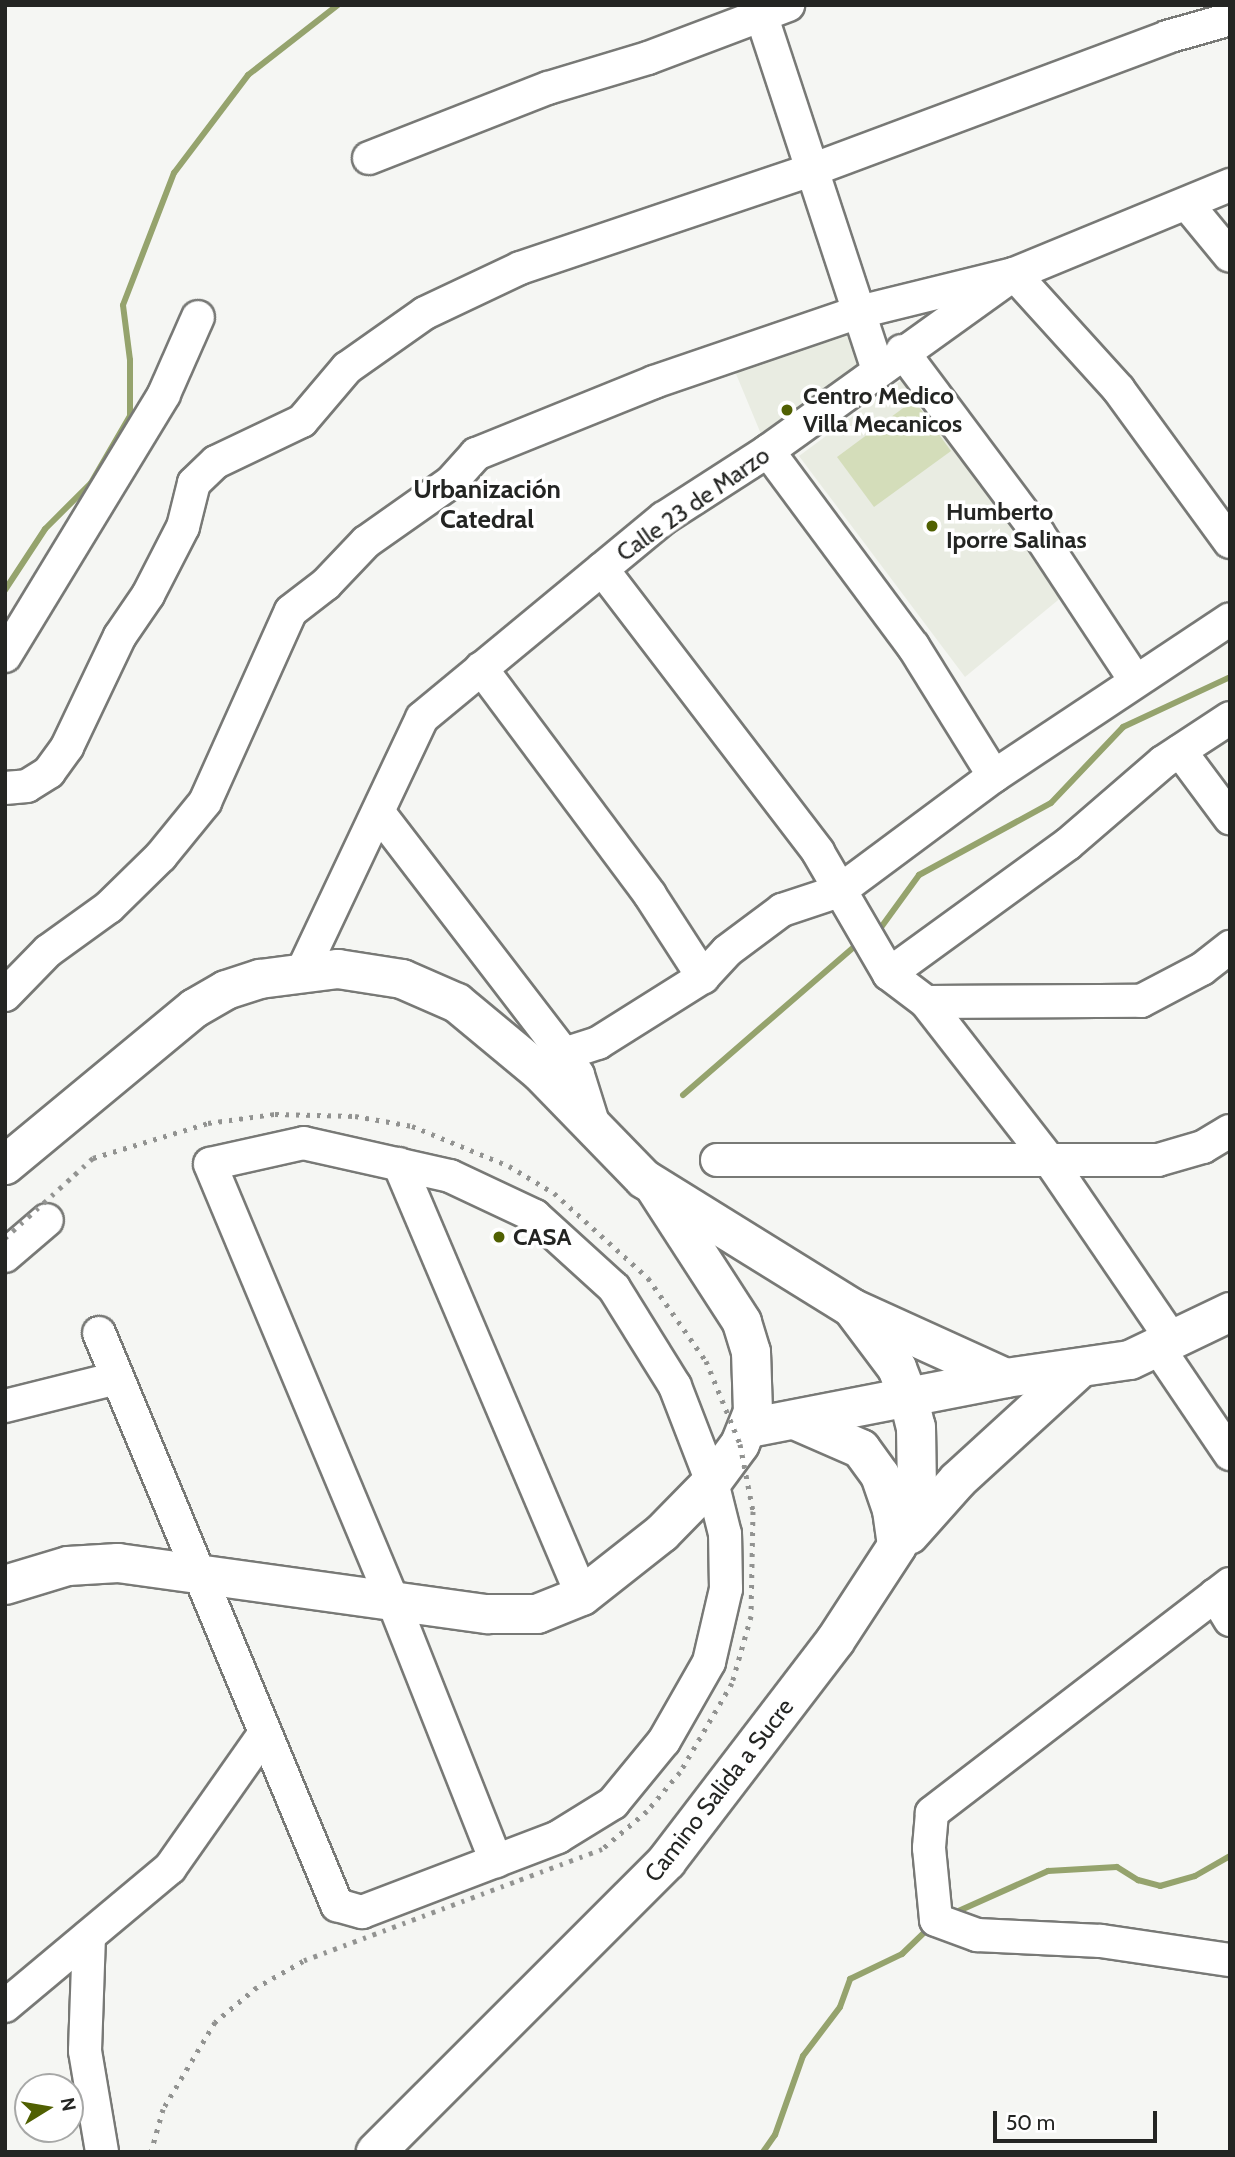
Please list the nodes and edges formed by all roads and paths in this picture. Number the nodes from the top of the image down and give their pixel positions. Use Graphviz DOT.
graph roads {
  1 [pos="769,9"];
  2 [pos="1230,19"];
  3 [pos="369,158"];
  4 [pos="812,170"];
  5 [pos="1230,185"];
  6 [pos="1187,204"];
  7 [pos="1230,256"];
  8 [pos="1014,274"];
  9 [pos="859,312"];
  10 [pos="198,317"];
  11 [pos="890,360"];
  12 [pos="768,451"];
  13 [pos="1230,542"];
  14 [pos="602,569"];
  15 [pos="1230,619"];
  16 [pos="5,656"];
  17 [pos="481,668"];
  18 [pos="1136,680"];
  19 [pos="1230,718"];
  20 [pos="1180,751"];
  21 [pos="994,776"];
  22 [pos="5,788"];
  23 [pos="379,813"];
  24 [pos="1230,818"];
  25 [pos="839,891"];
  26 [pos="1230,947"];
  27 [pos="301,974"];
  28 [pos="889,975"];
  29 [pos="703,977"];
  30 [pos="5,995"];
  31 [pos="926,1002"];
  32 [pos="564,1054"];
  33 [pos="594,1126"];
  34 [pos="1230,1130"];
  35 [pos="717,1160"];
  36 [pos="1050,1161"];
  37 [pos="399,1164"];
  38 [pos="5,1166"];
  39 [pos="644,1179"];
  40 [pos="47,1220"];
  41 [pos="5,1256"];
  42 [pos="852,1308"];
  43 [pos="1230,1312"];
  44 [pos="99,1333"];
  45 [pos="1166,1345"];
  46 [pos="1077,1370"];
  47 [pos="117,1378"];
  48 [pos="1006,1378"];
  49 [pos="908,1396"];
  50 [pos="5,1406"];
  51 [pos="795,1420"];
  52 [pos="749,1428"];
  53 [pos="1230,1454"];
  54 [pos="712,1482"];
  55 [pos="897,1546"];
  56 [pos="198,1574"];
  57 [pos="5,1586"];
  58 [pos="582,1596"];
  59 [pos="1225,1600"];
  60 [pos="393,1601"];
  61 [pos="265,1733"];
  62 [pos="496,1861"];
  63 [pos="89,1936"];
  64 [pos="1230,1960"];
  65 [pos="5,2006"];
  66 [pos="102,2152"];
  67 [pos="376,2152"];
  1 -- 3 [label="street"];
  1 -- 4 [label="street"];
  2 -- 4 [label="street"];
  4 -- 9 [label="street"];
  4 -- 22 [label="street"];
  5 -- 6 [label="street, Calle 23 de Marzo"];
  6 -- 7 [label="street"];
  6 -- 8 [label="street, Calle 23 de Marzo"];
  8 -- 9 [label="street"];
  8 -- 11 [label="street, Calle 23 de Marzo"];
  8 -- 13 [label="street"];
  9 -- 11 [label="street"];
  9 -- 30 [label="street"];
  10 -- 16 [label="street"];
  11 -- 12 [label="street, Calle 23 de Marzo"];
  11 -- 18 [label="street"];
  12 -- 14 [label="street, Calle 23 de Marzo"];
  12 -- 21 [label="street"];
  14 -- 17 [label="street, Calle 23 de Marzo"];
  14 -- 25 [label="street"];
  15 -- 18 [label="street"];
  17 -- 23 [label="street, Calle 23 de Marzo"];
  17 -- 29 [label="street"];
  18 -- 21 [label="street"];
  19 -- 20 [label="street"];
  20 -- 24 [label="street"];
  20 -- 28 [label="street"];
  21 -- 25 [label="street"];
  23 -- 27 [label="street, Calle 23 de Marzo"];
  23 -- 32 [label="street"];
  25 -- 28 [label="street"];
  25 -- 29 [label="street"];
  26 -- 31 [label="street"];
  27 -- 33 [label="main road"];
  27 -- 38 [label="main road"];
  28 -- 31 [label="street"];
  29 -- 32 [label="street"];
  31 -- 36 [label="street"];
  32 -- 33 [label="street"];
  33 -- 39 [label="main road"];
  34 -- 36 [label="street"];
  35 -- 36 [label="street"];
  36 -- 45 [label="street"];
  37 -- 54 [label="street"];
  37 -- 58 [label="street"];
  37 -- 60 [label="street"];
  39 -- 42 [label="main road"];
  39 -- 52 [label="main road"];
  40 -- 41 [label="street"];
  42 -- 48 [label="main road"];
  42 -- 49 [label="main road, Camino Salida a Sucre"];
  43 -- 45 [label="main road"];
  44 -- 47 [label="street"];
  45 -- 46 [label="main road"];
  45 -- 53 [label="street"];
  46 -- 48 [label="main road"];
  46 -- 55 [label="main road"];
  47 -- 50 [label="street"];
  47 -- 56 [label="street"];
  48 -- 49 [label="main road"];
  49 -- 51 [label="main road"];
  49 -- 55 [label="main road, Camino Salida a Sucre"];
  51 -- 52 [label="main road"];
  51 -- 55 [label="main road"];
  52 -- 54 [label="main road"];
  54 -- 58 [label="main road"];
  54 -- 62 [label="street"];
  55 -- 67 [label="main road, Camino Salida a Sucre"];
  56 -- 57 [label="main road"];
  56 -- 60 [label="main road"];
  56 -- 61 [label="street"];
  58 -- 60 [label="main road"];
  59 -- 64 [label="street"];
  60 -- 62 [label="street"];
  61 -- 62 [label="street"];
  61 -- 63 [label="street"];
  63 -- 65 [label="street"];
  63 -- 66 [label="street"];
}
